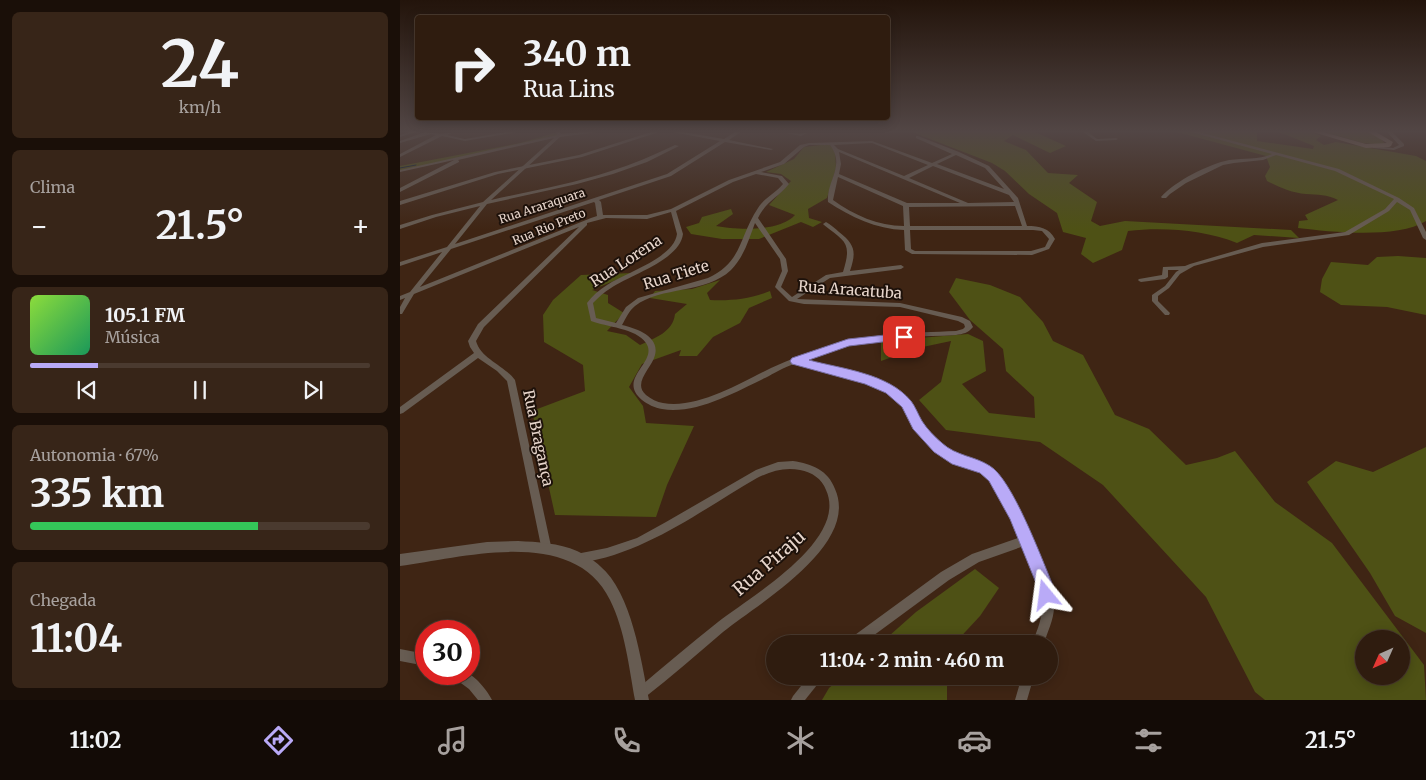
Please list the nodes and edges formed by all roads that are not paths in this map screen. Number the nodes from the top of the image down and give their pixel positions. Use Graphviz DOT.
graph roads {
  1 [pos="428,165"];
  2 [pos="449,165"];
  3 [pos="526,165"];
  4 [pos="541,165"];
  5 [pos="635,165"];
  6 [pos="688,165"];
  7 [pos="777,165"];
  8 [pos="838,165"];
  9 [pos="873,165"];
  10 [pos="931,165"];
  11 [pos="934,165"];
  12 [pos="985,165"];
  13 [pos="1220,165"];
  14 [pos="1315,165"];
  15 [pos="445,167"];
  16 [pos="521,169"];
  17 [pos="400,172"];
  18 [pos="751,174"];
  19 [pos="837,176"];
  20 [pos="904,178"];
  21 [pos="1004,183"];
  22 [pos="997,189"];
  23 [pos="400,190"];
  24 [pos="1012,194"];
  25 [pos="951,197"];
  26 [pos="1164,197"];
  27 [pos="1397,199"];
  28 [pos="594,200"];
  29 [pos="486,202"];
  30 [pos="400,203"];
  31 [pos="968,204"];
  32 [pos="1017,204"];
  33 [pos="906,205"];
  34 [pos="947,205"];
  35 [pos="673,210"];
  36 [pos="600,217"];
  37 [pos="755,218"];
  38 [pos="588,221"];
  39 [pos="826,224"];
  40 [pos="400,227"];
  41 [pos="907,228"];
  42 [pos="1025,228"];
  43 [pos="558,234"];
  44 [pos="1426,238"];
  45 [pos="569,241"];
  46 [pos="450,246"];
  47 [pos="400,264"];
  48 [pos="900,267"];
  49 [pos="1184,268"];
  50 [pos="846,273"];
  51 [pos="1142,280"];
  52 [pos="412,293"];
  53 [pos="400,298"];
  54 [pos="791,300"];
  55 [pos="400,312"];
  56 [pos="1167,313"];
  57 [pos="618,326"];
  58 [pos="478,354"];
  59 [pos="796,361"];
  60 [pos="400,412"];
  61 [pos="1027,540"];
  62 [pos="546,546"];
  63 [pos="580,558"];
  64 [pos="400,560"];
  65 [pos="864,635"];
  66 [pos="1040,635"];
  67 [pos="400,655"];
  68 [pos="415,658"];
  69 [pos="473,685"];
  70 [pos="810,685"];
  71 [pos="1025,685"];
  72 [pos="641,697"];
  73 [pos="486,700"];
  74 [pos="797,700"];
  75 [pos="1021,700"];
  1 -- 17 [label="street"];
  2 -- 15 [label="street"];
  3 -- 16 [label="street"];
  4 -- 16 [label="street"];
  5 -- 29 [label="street"];
  6 -- 28 [label="street, Rua Araraquara"];
  7 -- 18 [label="street, Rua Rio Preto"];
  8 -- 19 [label="street"];
  9 -- 20 [label="street"];
  10 -- 20 [label="street"];
  11 -- 22 [label="street"];
  12 -- 21 [label="street"];
  13 -- 26 [label="street"];
  14 -- 27 [label="street"];
  15 -- 23 [label="street"];
  16 -- 29 [label="street"];
  16 -- 30 [label="street"];
  18 -- 35 [label="street, Rua Rio Preto"];
  18 -- 37 [label="street, Rua Tiete"];
  19 -- 33 [label="street"];
  19 -- 41 [label="street"];
  20 -- 25 [label="street"];
  21 -- 22 [label="street"];
  21 -- 24 [label="street"];
  22 -- 24 [label="street"];
  24 -- 32 [label="street"];
  25 -- 31 [label="street"];
  25 -- 34 [label="street"];
  27 -- 44 [label="street"];
  27 -- 49 [label="street"];
  28 -- 36 [label="street"];
  28 -- 46 [label="street, Rua Araraquara"];
  29 -- 40 [label="street"];
  29 -- 46 [label="street"];
  31 -- 32 [label="street"];
  31 -- 34 [label="street"];
  32 -- 42 [label="street"];
  33 -- 34 [label="street"];
  33 -- 41 [label="street"];
  35 -- 36 [label="street, Rua Rio Preto"];
  35 -- 57 [label="street, Rua Lorena"];
  36 -- 38 [label="street, Rua Rio Preto"];
  37 -- 54 [label="street, Rua Aracatuba"];
  37 -- 57 [label="street, Rua Tiete"];
  38 -- 43 [label="street, Rua Rio Preto"];
  38 -- 45 [label="street"];
  39 -- 50 [label="street"];
  41 -- 42 [label="street"];
  41 -- 42 [label="street"];
  43 -- 45 [label="street"];
  43 -- 52 [label="street, Rua Rio Preto"];
  45 -- 58 [label="street"];
  46 -- 47 [label="street, Rua Araraquara"];
  46 -- 52 [label="street"];
  48 -- 50 [label="street"];
  49 -- 51 [label="street"];
  49 -- 56 [label="street"];
  50 -- 54 [label="street"];
  52 -- 53 [label="street, Rua Rio Preto"];
  52 -- 55 [label="street"];
  54 -- 59 [label="street, Rua Aracatuba"];
  57 -- 59 [label="street, Rua Lorena"];
  58 -- 60 [label="street"];
  58 -- 62 [label="street, Rua Bragança"];
  59 -- 61 [label="street"];
  61 -- 65 [label="street"];
  61 -- 66 [label="street"];
  62 -- 63 [label="street"];
  62 -- 64 [label="street"];
  63 -- 72 [label="street"];
  63 -- 72 [label="street, Rua Piraju"];
  67 -- 68 [label="street"];
  69 -- 73 [label="street"];
  70 -- 74 [label="street"];
  71 -- 75 [label="street"];
}
